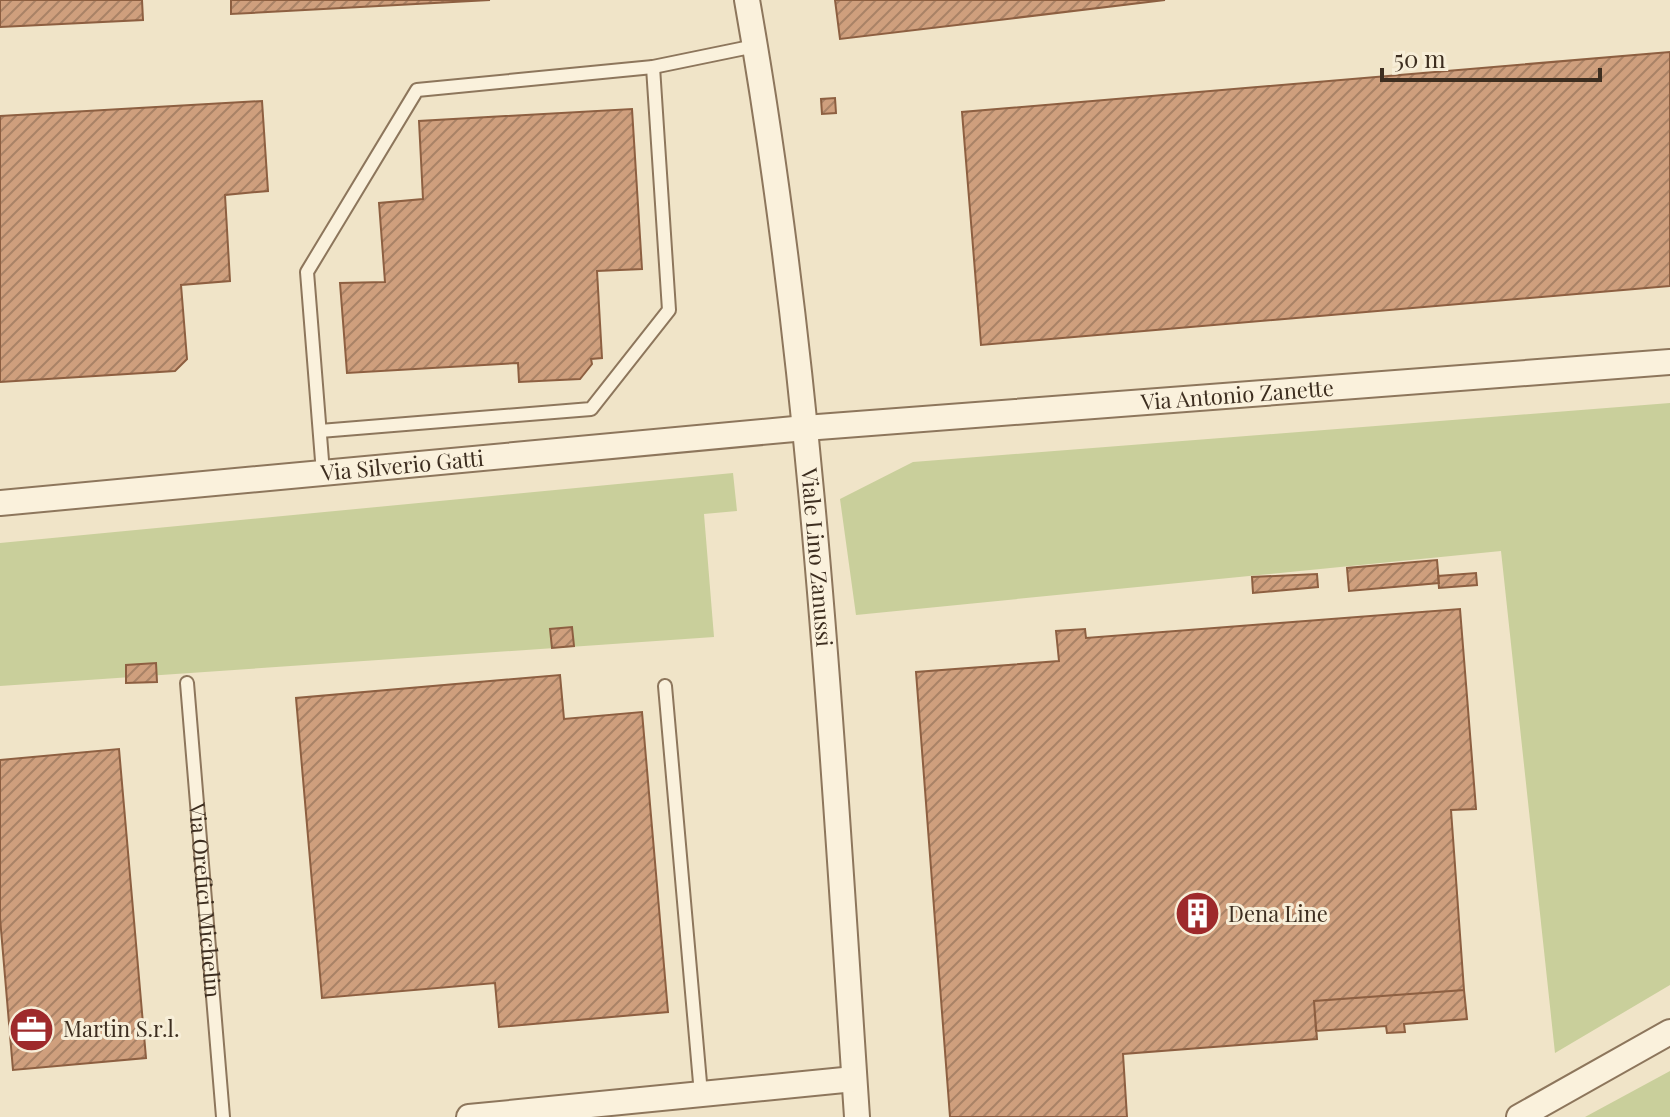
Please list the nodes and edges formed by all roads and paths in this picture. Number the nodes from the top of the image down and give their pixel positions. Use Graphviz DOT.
graph roads {
  1 [pos="747,0"];
  2 [pos="755,46"];
  3 [pos="653,67"];
  4 [pos="1670,362"];
  5 [pos="805,428"];
  6 [pos="320,431"];
  7 [pos="323,473"];
  8 [pos="0,503"];
  9 [pos="187,683"];
  10 [pos="665,686"];
  11 [pos="1670,1032"];
  12 [pos="854,1079"];
  13 [pos="701,1094"];
  14 [pos="223,1117"];
  15 [pos="469,1117"];
  16 [pos="857,1117"];
  17 [pos="1519,1117"];
  1 -- 2 [label="street, Viale Lino Zanussi"];
  2 -- 3 [label="lane"];
  2 -- 5 [label="street, Viale Lino Zanussi"];
  3 -- 6 [label="lane"];
  3 -- 6 [label="lane"];
  4 -- 5 [label="street, Via Antonio Zanette"];
  5 -- 7 [label="street, Via Silverio Gatti"];
  5 -- 12 [label="street, Viale Lino Zanussi"];
  6 -- 7 [label="lane"];
  7 -- 8 [label="street, Via Silverio Gatti"];
  9 -- 14 [label="lane, Via Orefici Michelin"];
  10 -- 13 [label="lane"];
  11 -- 17 [label="street"];
  12 -- 13 [label="street"];
  12 -- 16 [label="street, Viale Lino Zanussi"];
  13 -- 15 [label="street"];
}
